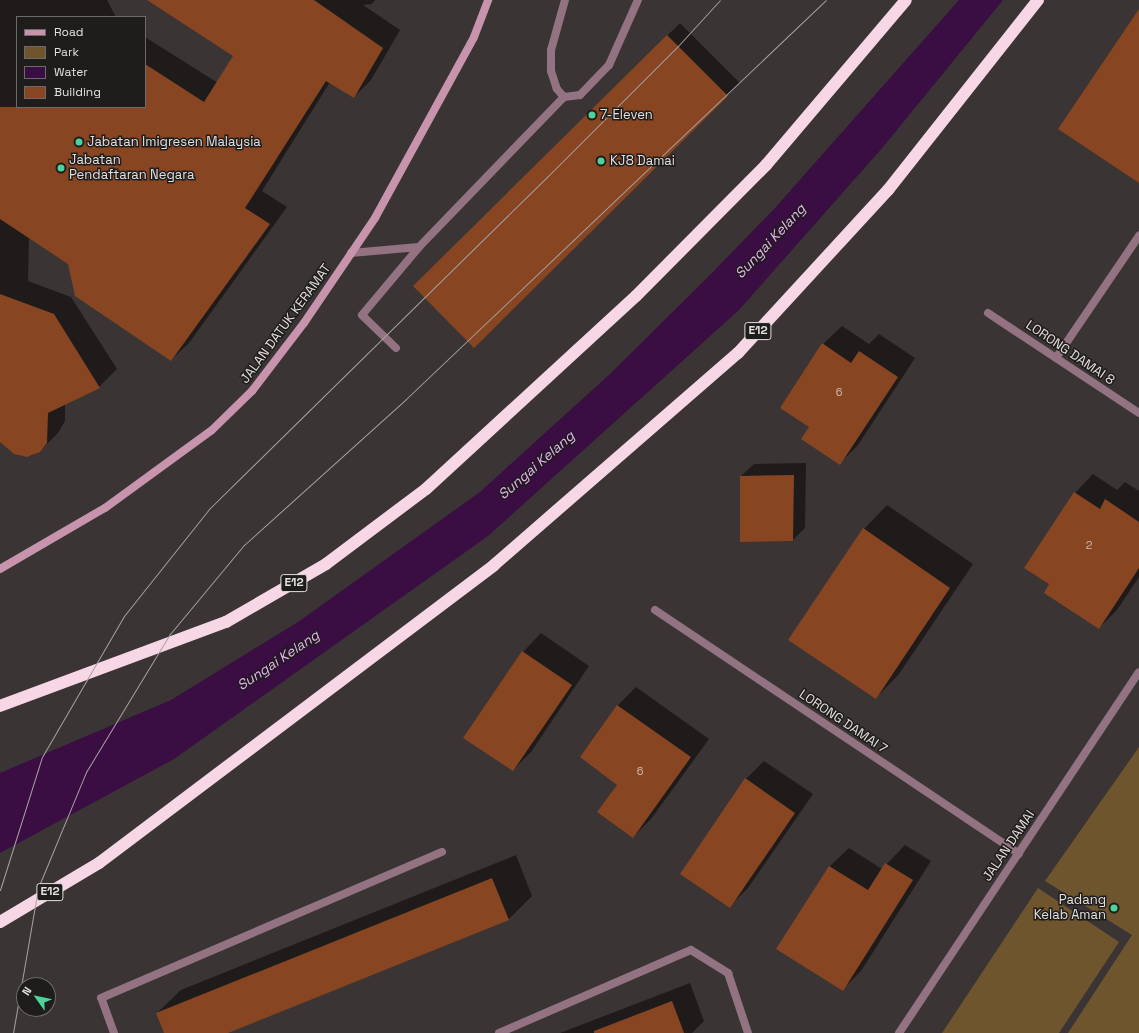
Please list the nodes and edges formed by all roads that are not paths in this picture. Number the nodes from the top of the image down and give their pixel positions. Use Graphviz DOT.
graph roads {
  1 [pos="488,0"];
  2 [pos="565,0"];
  3 [pos="638,0"];
  4 [pos="906,0"];
  5 [pos="1038,0"];
  6 [pos="564,98"];
  7 [pos="1139,236"];
  8 [pos="419,247"];
  9 [pos="351,253"];
  10 [pos="988,313"];
  11 [pos="396,348"];
  12 [pos="1056,358"];
  13 [pos="1139,413"];
  14 [pos="0,569"];
  15 [pos="655,610"];
  16 [pos="1139,672"];
  17 [pos="0,706"];
  18 [pos="442,852"];
  19 [pos="1019,854"];
  20 [pos="0,922"];
  21 [pos="114,1033"];
  22 [pos="499,1033"];
  23 [pos="748,1033"];
  24 [pos="899,1033"];
  1 -- 9 [label="street, JALAN DATUK KERAMAT"];
  2 -- 6 [label="street"];
  3 -- 6 [label="street"];
  4 -- 17 [label="highway, E12"];
  5 -- 20 [label="highway, E12"];
  6 -- 8 [label="street"];
  7 -- 12 [label="street"];
  8 -- 9 [label="street"];
  8 -- 11 [label="street"];
  9 -- 14 [label="street, JALAN DATUK KERAMAT"];
  10 -- 12 [label="street, LORONG DAMAI 8"];
  12 -- 13 [label="street, LORONG DAMAI 8"];
  15 -- 19 [label="street, LORONG DAMAI 7"];
  16 -- 19 [label="street, JALAN DAMAI"];
  18 -- 21 [label="street"];
  19 -- 24 [label="street, JALAN DAMAI"];
  22 -- 23 [label="street"];
}
